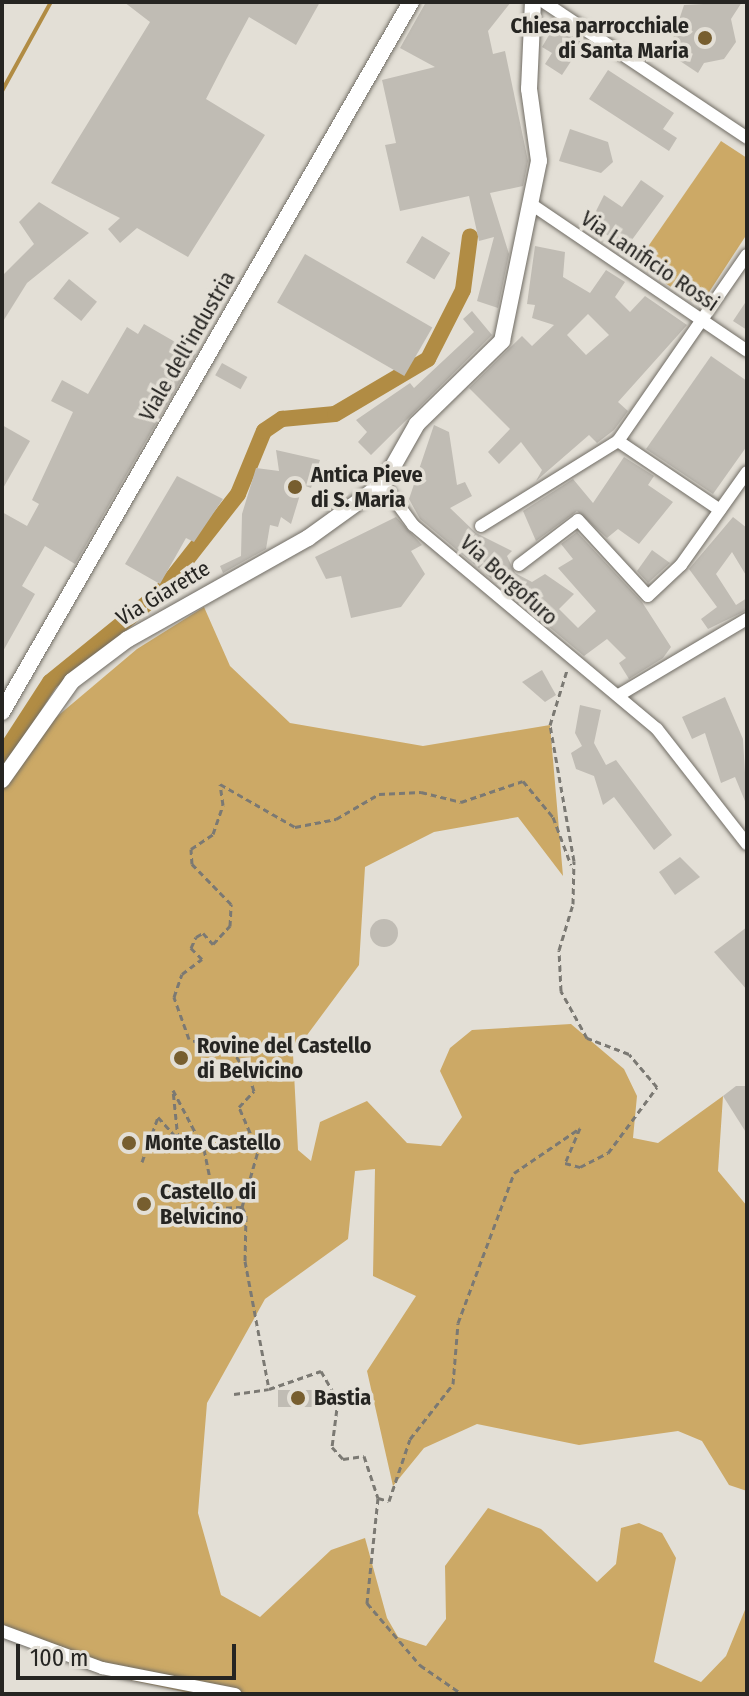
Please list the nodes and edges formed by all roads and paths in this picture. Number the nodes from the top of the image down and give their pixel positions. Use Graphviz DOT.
graph roads {
  1 [pos="411,2"];
  2 [pos="533,2"];
  3 [pos="544,2"];
  4 [pos="747,138"];
  5 [pos="531,204"];
  6 [pos="747,255"];
  7 [pos="702,321"];
  8 [pos="747,351"];
  9 [pos="618,441"];
  10 [pos="747,472"];
  11 [pos="383,484"];
  12 [pos="720,510"];
  13 [pos="481,526"];
  14 [pos="519,565"];
  15 [pos="747,619"];
  16 [pos="569,662"];
  17 [pos="619,695"];
  18 [pos="2,712"];
  19 [pos="2,780"];
  20 [pos="747,844"];
  21 [pos="571,865"];
  22 [pos="142,1162"];
  23 [pos="242,1207"];
  24 [pos="269,1389"];
  25 [pos="234,1394"];
  26 [pos="378,1498"];
  27 [pos="2,1631"];
  28 [pos="235,1694"];
  29 [pos="462,1694"];
  1 -- 18 [label="street, Viale dell'industria"];
  2 -- 5 [label="street"];
  3 -- 4 [label="street"];
  5 -- 7 [label="street, Via Lanificio Rossi"];
  5 -- 11 [label="street"];
  6 -- 7 [label="street"];
  7 -- 8 [label="street, Via Lanificio Rossi"];
  7 -- 9 [label="street"];
  9 -- 12 [label="street"];
  9 -- 13 [label="street"];
  10 -- 12 [label="street"];
  11 -- 16 [label="street, Via Borgofuro"];
  11 -- 19 [label="street, Via Giarette"];
  12 -- 14 [label="street"];
  15 -- 17 [label="street"];
  16 -- 17 [label="street, Via Borgofuro"];
  16 -- 21 [label="path"];
  17 -- 20 [label="street, Via Borgofuro"];
  21 -- 23 [label="path"];
  21 -- 26 [label="path"];
  22 -- 23 [label="path"];
  23 -- 24 [label="path"];
  24 -- 25 [label="path"];
  24 -- 26 [label="path"];
  26 -- 29 [label="path"];
  27 -- 28 [label="street"];
}
